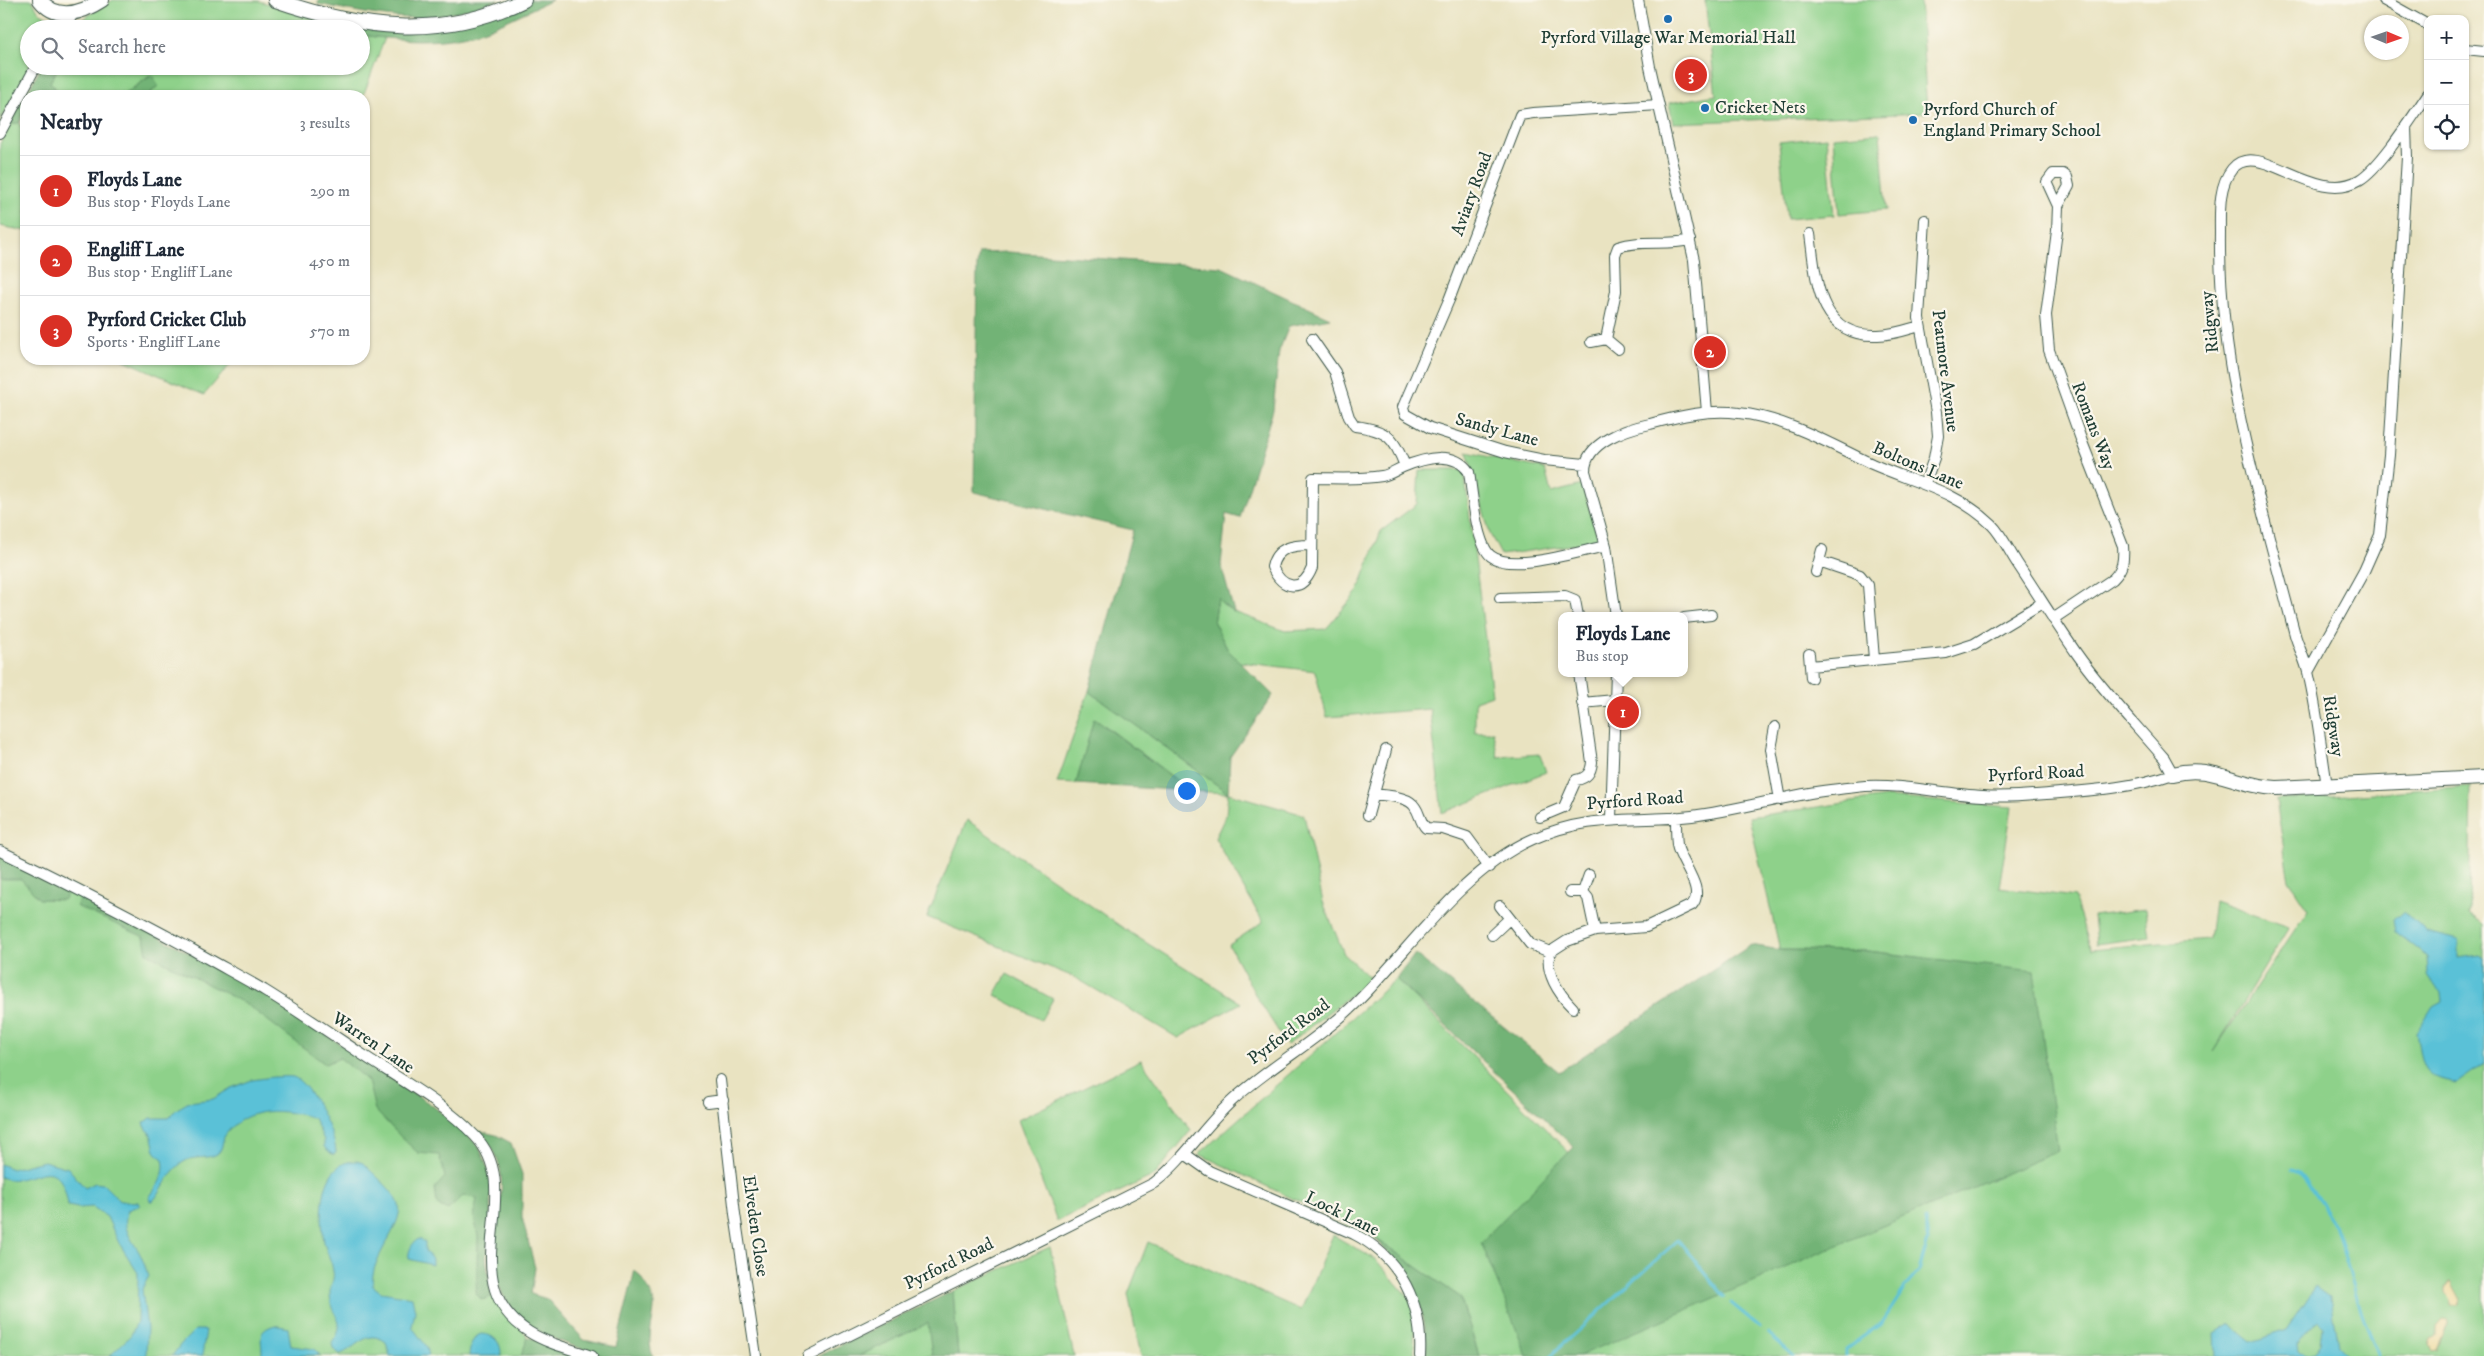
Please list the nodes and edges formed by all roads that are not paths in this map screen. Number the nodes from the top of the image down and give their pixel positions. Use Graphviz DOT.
graph roads {
  1 [pos="40,0"];
  2 [pos="102,0"];
  3 [pos="275,0"];
  4 [pos="524,0"];
  5 [pos="1638,0"];
  6 [pos="2384,0"];
  7 [pos="73,14"];
  8 [pos="69,20"];
  9 [pos="348,20"];
  10 [pos="2424,23"];
  11 [pos="370,24"];
  12 [pos="2469,50"];
  13 [pos="2484,52"];
  14 [pos="31,75"];
  15 [pos="23,90"];
  16 [pos="20,96"];
  17 [pos="2424,100"];
  18 [pos="1659,106"];
  19 [pos="2406,127"];
  20 [pos="0,133"];
  21 [pos="2058,206"];
  22 [pos="1925,220"];
  23 [pos="1810,234"];
  24 [pos="1690,240"];
  25 [pos="1920,326"];
  26 [pos="1312,339"];
  27 [pos="1606,339"];
  28 [pos="1592,342"];
  29 [pos="1618,349"];
  30 [pos="1707,412"];
  31 [pos="1405,414"];
  32 [pos="1585,464"];
  33 [pos="1405,466"];
  34 [pos="1925,483"];
  35 [pos="1311,545"];
  36 [pos="1606,546"];
  37 [pos="1822,550"];
  38 [pos="1819,561"];
  39 [pos="1816,572"];
  40 [pos="1500,598"];
  41 [pos="2042,603"];
  42 [pos="1577,612"];
  43 [pos="1615,612"];
  44 [pos="1711,616"];
  45 [pos="1688,618"];
  46 [pos="2053,619"];
  47 [pos="1809,654"];
  48 [pos="1874,659"];
  49 [pos="1810,666"];
  50 [pos="2308,672"];
  51 [pos="1579,677"];
  52 [pos="1616,677"];
  53 [pos="1811,678"];
  54 [pos="1615,700"];
  55 [pos="1582,703"];
  56 [pos="1775,727"];
  57 [pos="1386,750"];
  58 [pos="2173,774"];
  59 [pos="2484,778"];
  60 [pos="2327,786"];
  61 [pos="1374,794"];
  62 [pos="1780,800"];
  63 [pos="1368,815"];
  64 [pos="1540,817"];
  65 [pos="1676,817"];
  66 [pos="1611,819"];
  67 [pos="0,851"];
  68 [pos="1489,867"];
  69 [pos="1589,875"];
  70 [pos="1570,892"];
  71 [pos="1583,892"];
  72 [pos="1500,906"];
  73 [pos="1509,919"];
  74 [pos="1595,931"];
  75 [pos="1492,935"];
  76 [pos="1550,952"];
  77 [pos="1573,1008"];
  78 [pos="720,1080"];
  79 [pos="723,1100"];
  80 [pos="708,1102"];
  81 [pos="1185,1154"];
  82 [pos="592,1356"];
  83 [pos="756,1356"];
  84 [pos="808,1356"];
  85 [pos="1420,1356"];
  1 -- 7 [label="main road"];
  2 -- 7 [label="main road"];
  3 -- 9 [label="main road"];
  4 -- 11 [label="main road"];
  5 -- 18 [label="street"];
  6 -- 10 [label="street"];
  7 -- 8 [label="street"];
  12 -- 13 [label="street"];
  14 -- 15 [label="street"];
  16 -- 20 [label="street"];
  17 -- 19 [label="street, Ridgway"];
  18 -- 24 [label="street"];
  18 -- 31 [label="street, Aviary Road"];
  19 -- 50 [label="street"];
  19 -- 50 [label="street, Ridgway"];
  21 -- 46 [label="street, Romans Way"];
  22 -- 25 [label="street, Peatmore Avenue"];
  23 -- 25 [label="street"];
  24 -- 27 [label="street"];
  24 -- 30 [label="street"];
  25 -- 34 [label="street, Peatmore Avenue"];
  26 -- 33 [label="street"];
  27 -- 28 [label="street"];
  27 -- 29 [label="street"];
  30 -- 32 [label="street, Boltons Lane"];
  30 -- 34 [label="street, Boltons Lane"];
  31 -- 32 [label="street, Sandy Lane"];
  32 -- 36 [label="street"];
  33 -- 35 [label="street"];
  33 -- 36 [label="street"];
  34 -- 41 [label="street, Boltons Lane"];
  35 -- 35 [label="street"];
  36 -- 43 [label="street"];
  37 -- 38 [label="street"];
  38 -- 39 [label="street"];
  38 -- 48 [label="street"];
  40 -- 42 [label="street"];
  41 -- 46 [label="street, Boltons Lane"];
  41 -- 48 [label="street"];
  44 -- 45 [label="street"];
  46 -- 58 [label="street, Boltons Lane"];
  47 -- 49 [label="street"];
  48 -- 49 [label="street"];
  49 -- 53 [label="street"];
  50 -- 60 [label="street, Ridgway"];
  51 -- 55 [label="street"];
  52 -- 54 [label="street"];
  54 -- 55 [label="street"];
  54 -- 66 [label="street"];
  55 -- 64 [label="street"];
  56 -- 62 [label="street"];
  57 -- 61 [label="street"];
  58 -- 60 [label="main road, Pyrford Road"];
  58 -- 62 [label="street, Pyrford Road"];
  59 -- 60 [label="main road, Pyrford Road"];
  61 -- 63 [label="street"];
  61 -- 68 [label="street"];
  62 -- 65 [label="street, Pyrford Road"];
  65 -- 66 [label="street, Pyrford Road"];
  65 -- 74 [label="street"];
  66 -- 68 [label="street, Pyrford Road"];
  67 -- 82 [label="street, Warren Lane"];
  68 -- 81 [label="street, Pyrford Road"];
  69 -- 71 [label="street"];
  70 -- 71 [label="street"];
  71 -- 74 [label="street"];
  72 -- 73 [label="street"];
  73 -- 75 [label="street"];
  73 -- 76 [label="street"];
  74 -- 76 [label="street"];
  76 -- 77 [label="street"];
  78 -- 79 [label="street, Elveden Close"];
  79 -- 80 [label="street"];
  79 -- 83 [label="street, Elveden Close"];
  81 -- 84 [label="street, Pyrford Road"];
  81 -- 85 [label="street, Lock Lane"];
}
